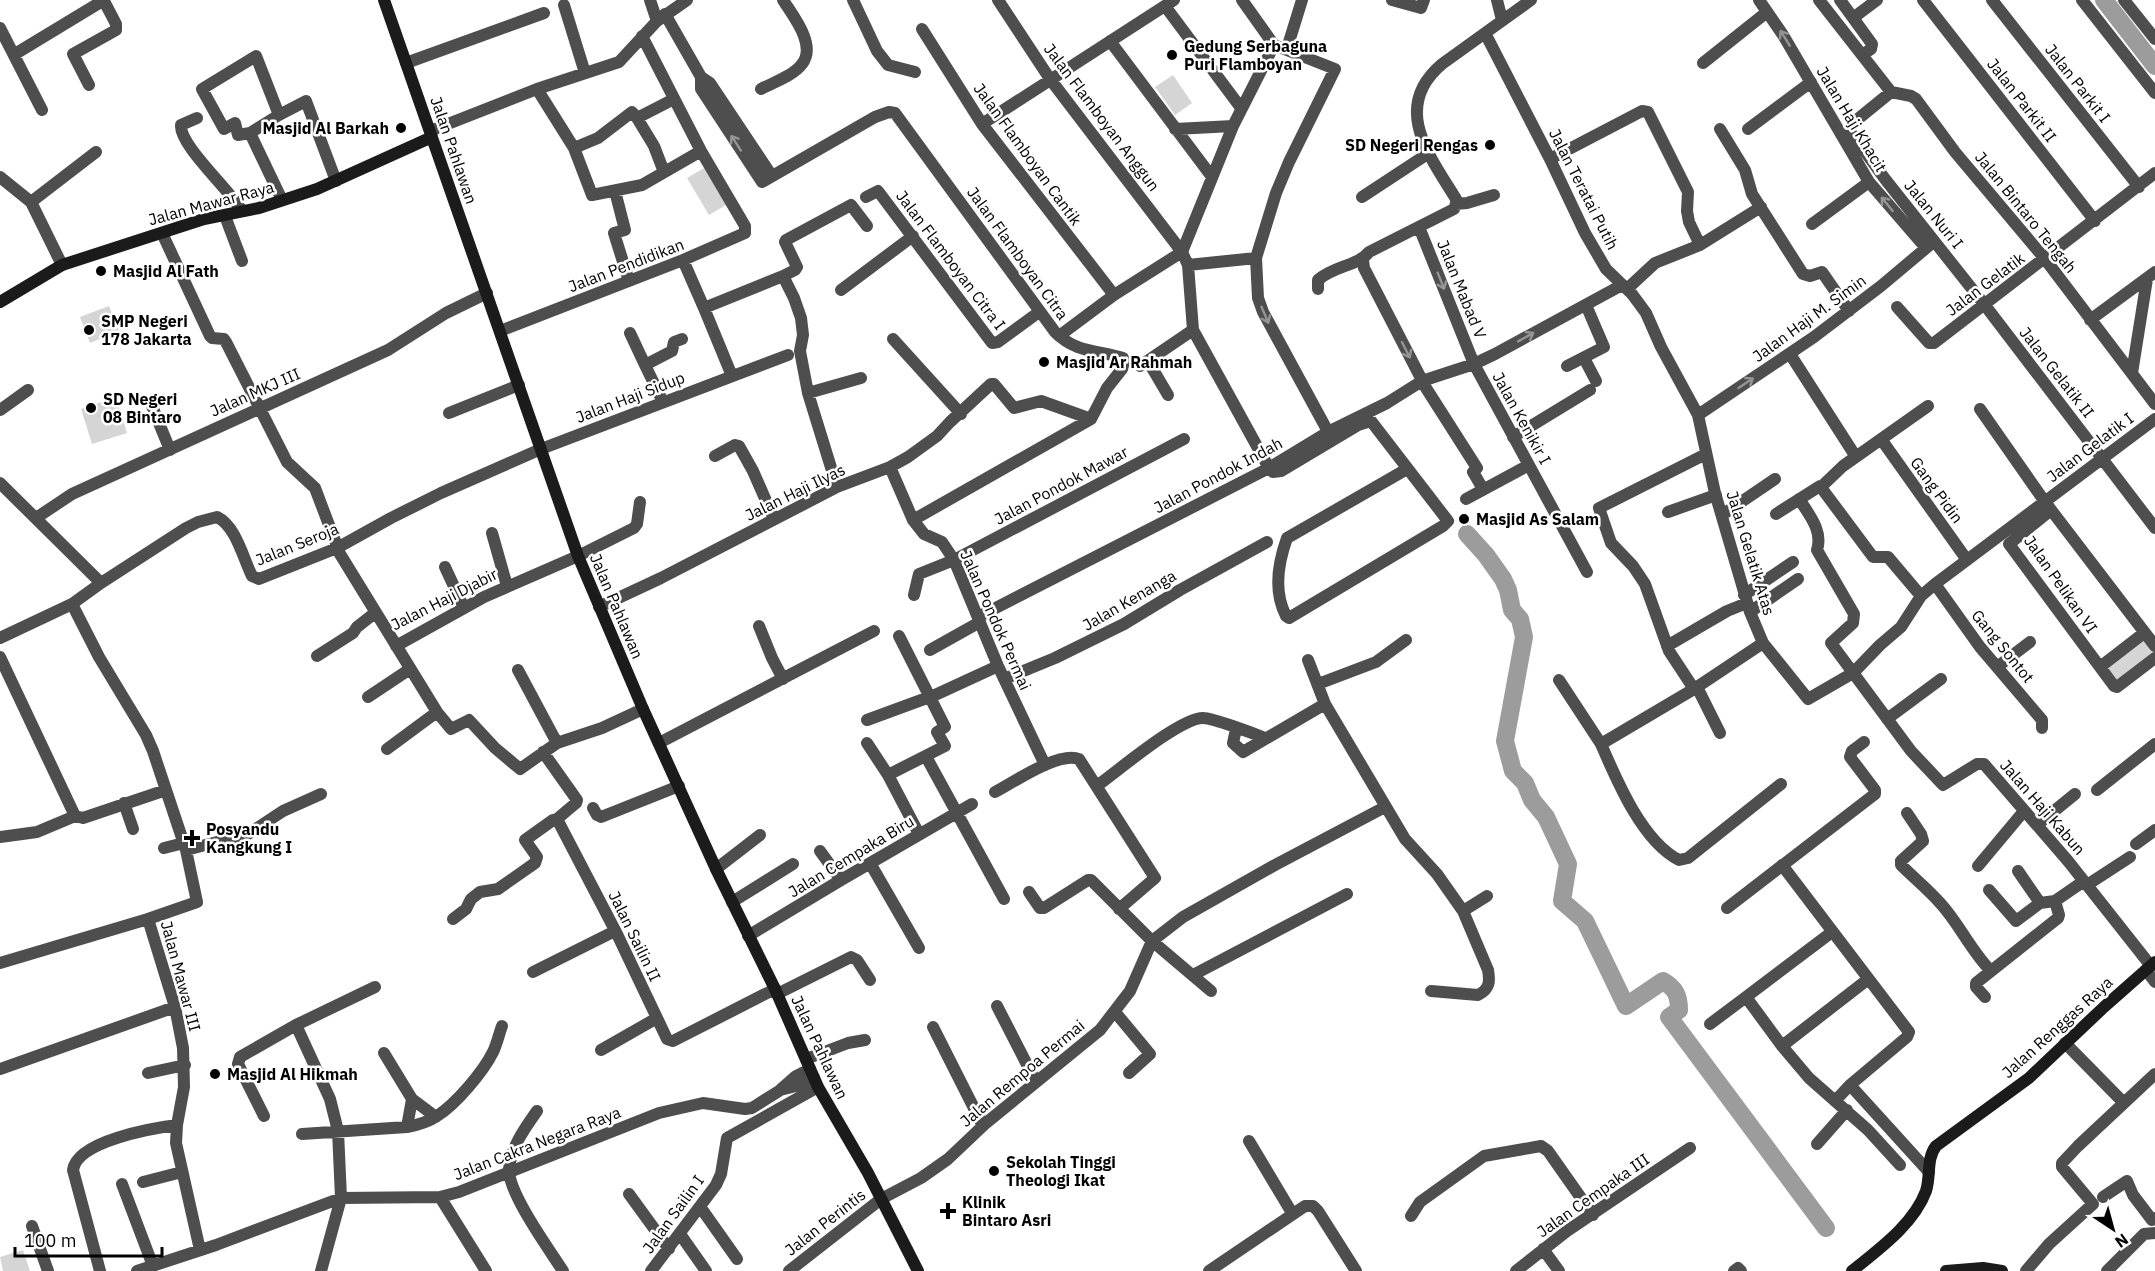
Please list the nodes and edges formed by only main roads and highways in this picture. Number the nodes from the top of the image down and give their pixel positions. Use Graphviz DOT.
graph roads {
  1 [pos="384,0"];
  2 [pos="431,134"];
  3 [pos="0,302"];
  4 [pos="2151,966"];
  5 [pos="918,1271"];
  6 [pos="1852,1271"];
  7 [pos="1946,1271"];
  8 [pos="2002,1271"];
  1 -- 2 [label="main road, Jalan Pahlawan"];
  2 -- 3 [label="main road, Jalan Mawar Raya"];
  2 -- 5 [label="main road, Jalan Pahlawan"];
  4 -- 6 [label="main road, Jalan Renggas Raya"];
  7 -- 8 [label="main road"];
}
